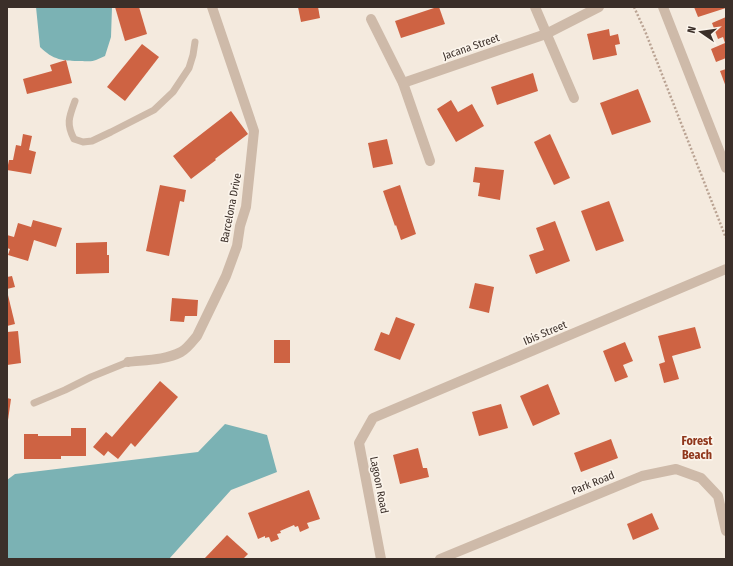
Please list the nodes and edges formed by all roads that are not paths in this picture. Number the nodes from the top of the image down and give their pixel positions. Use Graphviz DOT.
graph roads {
  1 [pos="212,7"];
  2 [pos="535,7"];
  3 [pos="599,7"];
  4 [pos="663,7"];
  5 [pos="372,19"];
  6 [pos="546,34"];
  7 [pos="195,42"];
  8 [pos="403,83"];
  9 [pos="574,98"];
  10 [pos="75,101"];
  11 [pos="430,161"];
  12 [pos="726,168"];
  13 [pos="726,269"];
  14 [pos="128,362"];
  15 [pos="34,403"];
  16 [pos="373,418"];
  17 [pos="726,531"];
  18 [pos="381,559"];
  19 [pos="440,559"];
  1 -- 14 [label="street, Barcelona Drive"];
  2 -- 6 [label="street"];
  3 -- 6 [label="street, Jacana Street"];
  4 -- 12 [label="street"];
  5 -- 8 [label="street"];
  6 -- 8 [label="street, Jacana Street"];
  6 -- 9 [label="street"];
  7 -- 10 [label="lane"];
  8 -- 11 [label="street"];
  13 -- 16 [label="street, Ibis Street"];
  14 -- 15 [label="lane"];
  16 -- 18 [label="street, Lagoon Road"];
  17 -- 19 [label="street, Park Road"];
}
